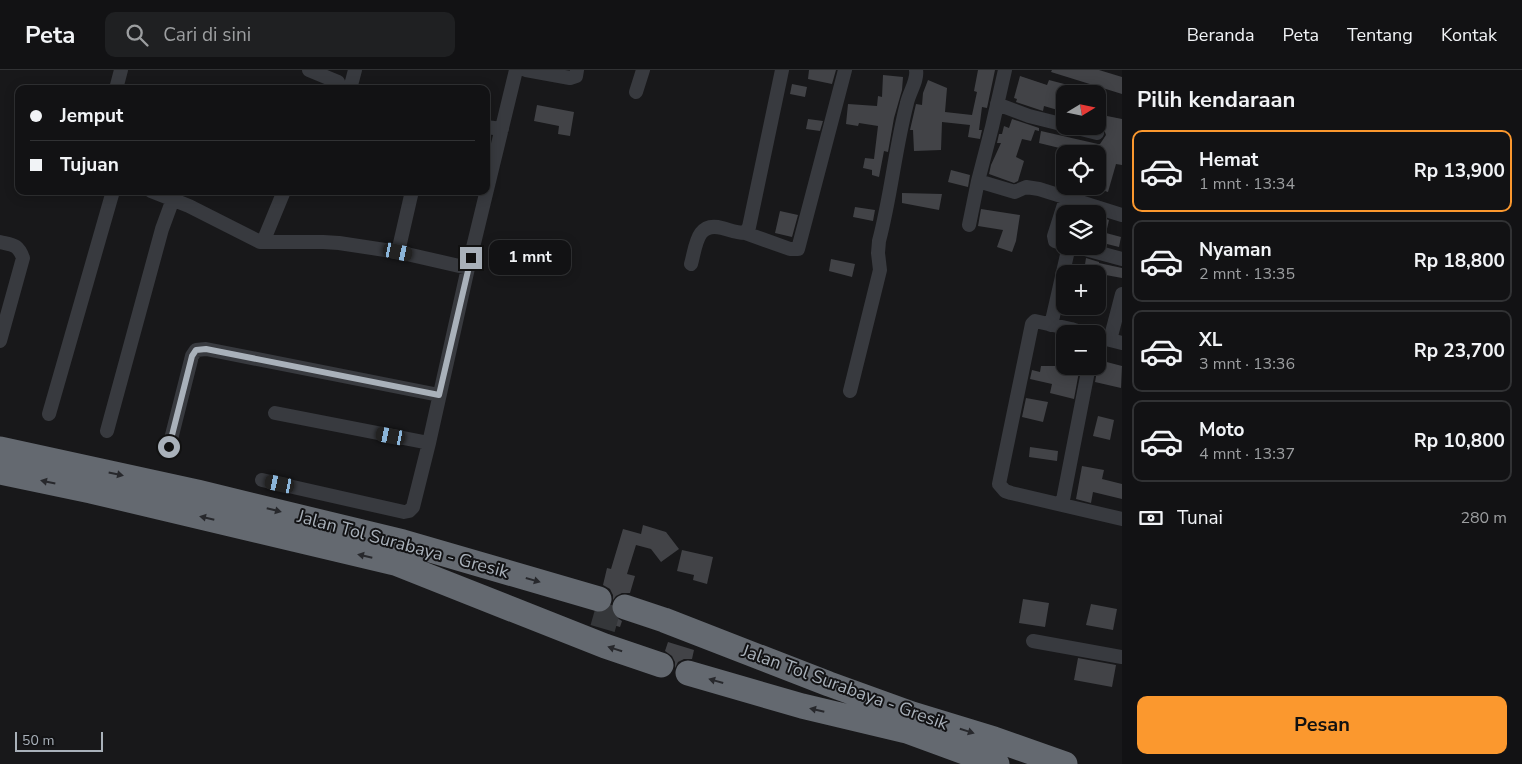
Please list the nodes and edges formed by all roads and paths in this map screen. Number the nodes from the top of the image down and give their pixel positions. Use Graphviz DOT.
graph roads {
  1 [pos="121,70"];
  2 [pos="309,70"];
  3 [pos="355,70"];
  4 [pos="516,70"];
  5 [pos="526,70"];
  6 [pos="577,70"];
  7 [pos="643,70"];
  8 [pos="782,70"];
  9 [pos="845,70"];
  10 [pos="916,70"];
  11 [pos="1005,70"];
  12 [pos="117,85"];
  13 [pos="336,85"];
  14 [pos="342,85"];
  15 [pos="636,92"];
  16 [pos="997,104"];
  17 [pos="1056,123"];
  18 [pos="490,128"];
  19 [pos="502,129"];
  20 [pos="490,178"];
  21 [pos="978,181"];
  22 [pos="112,195"];
  23 [pos="162,195"];
  24 [pos="282,195"];
  25 [pos="411,195"];
  26 [pos="486,195"];
  27 [pos="1066,198"];
  28 [pos="173,199"];
  29 [pos="1064,205"];
  30 [pos="1122,216"];
  31 [pos="969,225"];
  32 [pos="745,233"];
  33 [pos="0,242"];
  34 [pos="263,242"];
  35 [pos="1106,251"];
  36 [pos="398,252"];
  37 [pos="1121,254"];
  38 [pos="1067,255"];
  39 [pos="691,264"];
  40 [pos="468,268"];
  41 [pos="1122,294"];
  42 [pos="1051,325"];
  43 [pos="1056,326"];
  44 [pos="1110,340"];
  45 [pos="0,341"];
  46 [pos="1088,375"];
  47 [pos="850,391"];
  48 [pos="439,395"];
  49 [pos="275,413"];
  50 [pos="49,414"];
  51 [pos="107,431"];
  52 [pos="429,443"];
  53 [pos="169,447"];
  54 [pos="0,449"];
  55 [pos="0,472"];
  56 [pos="262,480"];
  57 [pos="1062,505"];
  58 [pos="1122,519"];
  59 [pos="395,563"];
  60 [pos="1033,641"];
  61 [pos="1122,657"];
  62 [pos="661,665"];
  63 [pos="688,673"];
  64 [pos="907,731"];
  65 [pos="997,764"];
  66 [pos="1065,764"];
  1 -- 12 [label="street"];
  2 -- 13 [label="street"];
  3 -- 14 [label="street"];
  4 -- 19 [label="street"];
  5 -- 6 [label="street"];
  7 -- 15 [label="street"];
  8 -- 32 [label="street"];
  9 -- 32 [label="street"];
  10 -- 47 [label="street"];
  11 -- 16 [label="street"];
  16 -- 17 [label="street"];
  16 -- 21 [label="street"];
  18 -- 19 [label="street"];
  19 -- 20 [label="street"];
  21 -- 27 [label="street"];
  21 -- 31 [label="street"];
  22 -- 50 [label="street"];
  23 -- 28 [label="street"];
  24 -- 34 [label="street"];
  25 -- 36 [label="street"];
  26 -- 40 [label="street"];
  27 -- 29 [label="street"];
  27 -- 30 [label="street"];
  28 -- 34 [label="street"];
  28 -- 51 [label="street"];
  32 -- 39 [label="street"];
  33 -- 45 [label="street"];
  34 -- 36 [label="street"];
  35 -- 37 [label="street"];
  36 -- 40 [label="street"];
  38 -- 42 [label="street"];
  40 -- 48 [label="street"];
  41 -- 44 [label="street"];
  42 -- 43 [label="street"];
  42 -- 57 [label="street"];
  46 -- 57 [label="street"];
  48 -- 52 [label="street"];
  48 -- 53 [label="street"];
  49 -- 52 [label="street"];
  52 -- 56 [label="street"];
  54 -- 59 [label="highway, Jalan Tol Surabaya - Gresik, one-way"];
  59 -- 55 [label="highway, Jalan Tol Surabaya - Gresik, one-way"];
  57 -- 58 [label="street"];
  62 -- 59 [label="highway, Jalan Tol Surabaya - Gresik, one-way"];
  60 -- 61 [label="street"];
  64 -- 63 [label="highway, Jalan Tol Surabaya - Gresik, one-way"];
  64 -- 65 [label="highway, Jalan Tol Surabaya - Gresik"];
  64 -- 66 [label="highway, Jalan Tol Surabaya - Gresik, one-way"];
}
